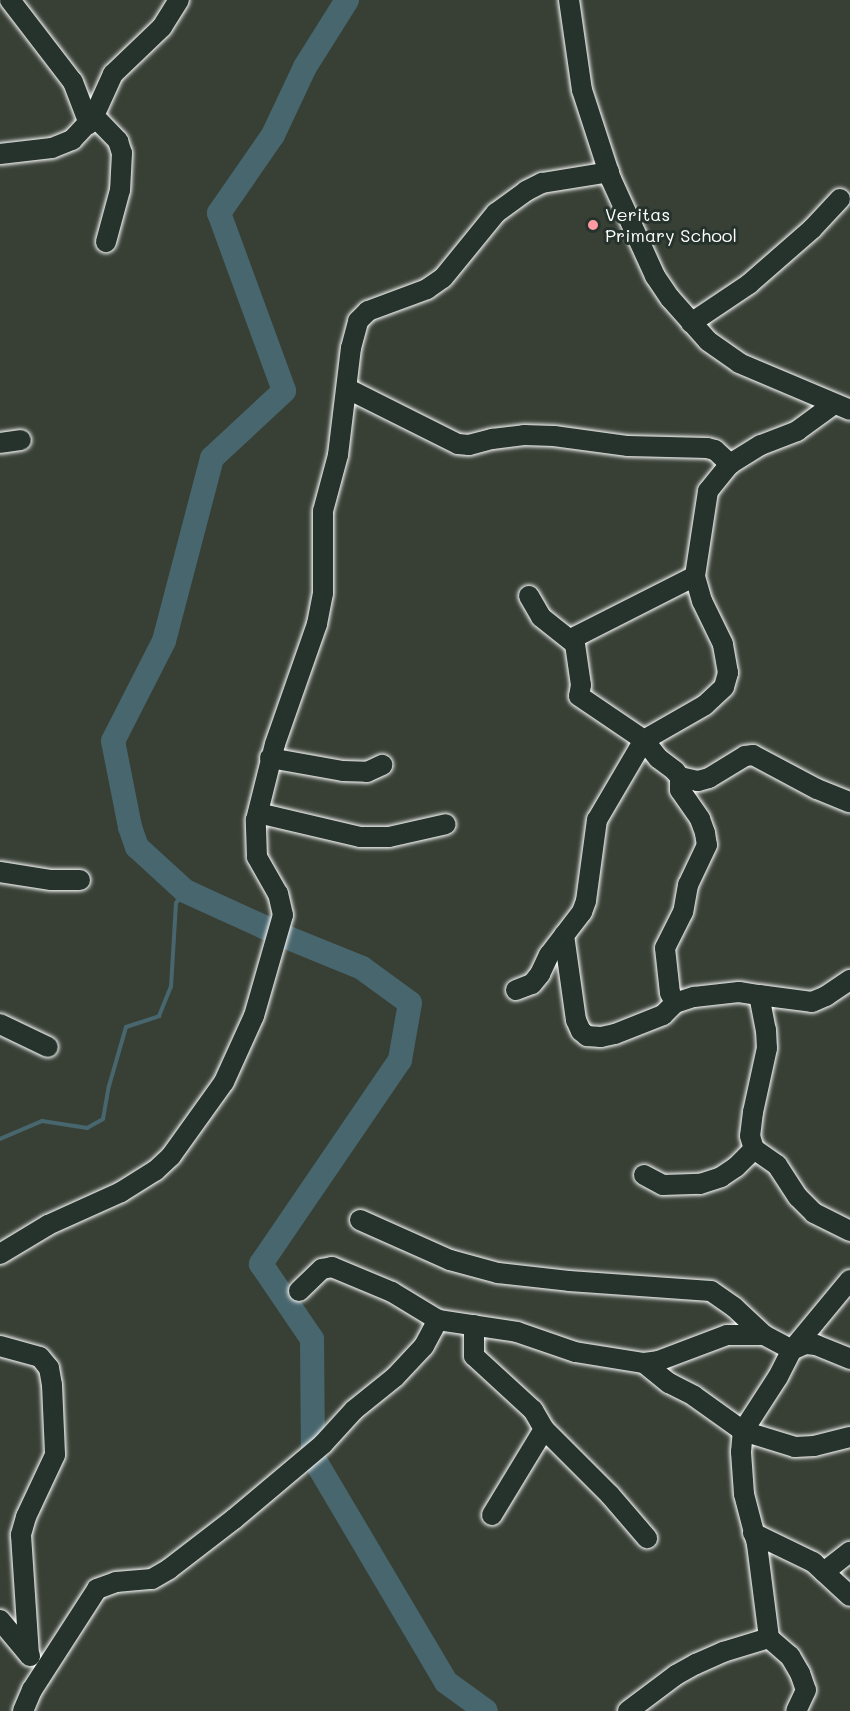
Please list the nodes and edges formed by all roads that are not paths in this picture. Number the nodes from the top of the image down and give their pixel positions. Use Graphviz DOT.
graph roads {
  1 [pos="10,0"];
  2 [pos="179,0"];
  3 [pos="569,0"];
  4 [pos="91,120"];
  5 [pos="0,154"];
  6 [pos="609,172"];
  7 [pos="840,199"];
  8 [pos="106,242"];
  9 [pos="691,323"];
  10 [pos="348,389"];
  11 [pos="842,407"];
  12 [pos="21,440"];
  13 [pos="0,443"];
  14 [pos="730,464"];
  15 [pos="695,576"];
  16 [pos="529,596"];
  17 [pos="571,639"];
  18 [pos="644,740"];
  19 [pos="270,758"];
  20 [pos="382,765"];
  21 [pos="680,777"];
  22 [pos="850,802"];
  23 [pos="258,813"];
  24 [pos="446,824"];
  25 [pos="0,872"];
  26 [pos="80,880"];
  27 [pos="564,935"];
  28 [pos="850,980"];
  29 [pos="516,990"];
  30 [pos="759,995"];
  31 [pos="675,1003"];
  32 [pos="0,1024"];
  33 [pos="48,1047"];
  34 [pos="754,1149"];
  35 [pos="644,1175"];
  36 [pos="360,1220"];
  37 [pos="850,1231"];
  38 [pos="0,1254"];
  39 [pos="850,1280"];
  40 [pos="299,1291"];
  41 [pos="438,1320"];
  42 [pos="474,1325"];
  43 [pos="764,1335"];
  44 [pos="0,1346"];
  45 [pos="792,1350"];
  46 [pos="850,1359"];
  47 [pos="644,1363"];
  48 [pos="544,1429"];
  49 [pos="743,1431"];
  50 [pos="850,1437"];
  51 [pos="492,1515"];
  52 [pos="753,1533"];
  53 [pos="647,1538"];
  54 [pos="850,1552"];
  55 [pos="824,1572"];
  56 [pos="850,1596"];
  57 [pos="0,1620"];
  58 [pos="769,1638"];
  59 [pos="29,1655"];
  60 [pos="43,1672"];
  61 [pos="806,1690"];
  62 [pos="23,1711"];
  63 [pos="628,1711"];
  64 [pos="796,1711"];
  65 [pos="811,1711"];
  1 -- 4 [label="street"];
  2 -- 4 [label="street"];
  3 -- 6 [label="street"];
  4 -- 5 [label="street"];
  4 -- 8 [label="street"];
  6 -- 9 [label="street"];
  6 -- 10 [label="street"];
  7 -- 9 [label="street"];
  9 -- 11 [label="street"];
  10 -- 14 [label="street"];
  10 -- 19 [label="street"];
  11 -- 14 [label="street"];
  12 -- 13 [label="street"];
  14 -- 15 [label="street"];
  15 -- 17 [label="street"];
  15 -- 18 [label="street"];
  16 -- 17 [label="street"];
  17 -- 18 [label="street"];
  18 -- 21 [label="street"];
  18 -- 27 [label="street"];
  19 -- 20 [label="street"];
  19 -- 23 [label="street"];
  21 -- 22 [label="street"];
  21 -- 31 [label="street"];
  23 -- 24 [label="street"];
  23 -- 38 [label="street"];
  25 -- 26 [label="street"];
  27 -- 29 [label="street"];
  27 -- 31 [label="street"];
  28 -- 30 [label="street"];
  30 -- 31 [label="street"];
  30 -- 34 [label="street"];
  32 -- 33 [label="street"];
  34 -- 35 [label="street"];
  34 -- 37 [label="street"];
  36 -- 43 [label="street"];
  39 -- 45 [label="street"];
  40 -- 41 [label="street"];
  41 -- 42 [label="street"];
  41 -- 60 [label="street"];
  42 -- 47 [label="street"];
  42 -- 48 [label="street"];
  43 -- 45 [label="street"];
  43 -- 47 [label="street"];
  44 -- 59 [label="street"];
  45 -- 46 [label="street"];
  45 -- 49 [label="street"];
  47 -- 49 [label="street"];
  48 -- 51 [label="street"];
  48 -- 53 [label="street"];
  49 -- 50 [label="street"];
  49 -- 52 [label="street"];
  52 -- 55 [label="street"];
  52 -- 58 [label="street"];
  54 -- 55 [label="street"];
  55 -- 56 [label="street"];
  57 -- 59 [label="street"];
  58 -- 61 [label="street"];
  58 -- 63 [label="street"];
  59 -- 60 [label="street"];
  60 -- 62 [label="street"];
  61 -- 64 [label="street"];
  61 -- 65 [label="street"];
}
